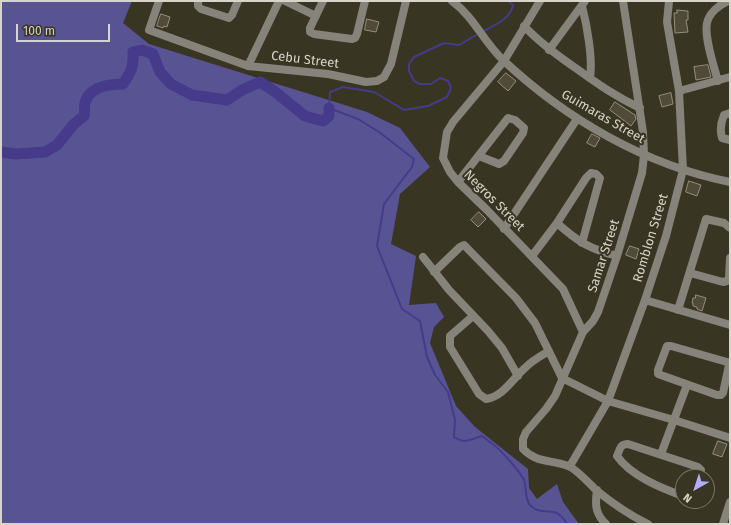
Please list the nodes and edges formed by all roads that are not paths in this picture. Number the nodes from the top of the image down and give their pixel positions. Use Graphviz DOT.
graph roads {
  1 [pos="159,1"];
  2 [pos="198,1"];
  3 [pos="238,1"];
  4 [pos="279,1"];
  5 [pos="285,1"];
  6 [pos="323,1"];
  7 [pos="364,1"];
  8 [pos="406,1"];
  9 [pos="452,1"];
  10 [pos="540,1"];
  11 [pos="623,1"];
  12 [pos="669,1"];
  13 [pos="728,1"];
  14 [pos="584,4"];
  15 [pos="316,16"];
  16 [pos="524,26"];
  17 [pos="549,50"];
  18 [pos="504,61"];
  19 [pos="248,66"];
  20 [pos="730,77"];
  21 [pos="590,78"];
  22 [pos="718,82"];
  23 [pos="679,91"];
  24 [pos="640,108"];
  25 [pos="730,113"];
  26 [pos="577,119"];
  27 [pos="730,140"];
  28 [pos="644,155"];
  29 [pos="479,156"];
  30 [pos="683,170"];
  31 [pos="458,182"];
  32 [pos="730,182"];
  33 [pos="557,223"];
  34 [pos="504,228"];
  35 [pos="730,228"];
  36 [pos="582,243"];
  37 [pos="532,256"];
  38 [pos="617,256"];
  39 [pos="423,257"];
  40 [pos="730,258"];
  41 [pos="434,272"];
  42 [pos="690,273"];
  43 [pos="645,300"];
  44 [pos="678,310"];
  45 [pos="473,316"];
  46 [pos="730,326"];
  47 [pos="583,332"];
  48 [pos="549,351"];
  49 [pos="518,376"];
  50 [pos="562,378"];
  51 [pos="687,385"];
  52 [pos="608,401"];
  53 [pos="674,420"];
  54 [pos="730,438"];
  55 [pos="661,454"];
  56 [pos="570,466"];
  57 [pos="699,469"];
  58 [pos="597,490"];
  59 [pos="675,493"];
  60 [pos="730,502"];
  61 [pos="606,524"];
  62 [pos="648,524"];
  63 [pos="723,524"];
  1 -- 19 [label="street, Cebu Street"];
  2 -- 3 [label="street"];
  4 -- 19 [label="street"];
  5 -- 15 [label="street"];
  6 -- 15 [label="street"];
  7 -- 15 [label="street"];
  8 -- 19 [label="street, Cebu Street"];
  9 -- 18 [label="street, Guimaras Street"];
  10 -- 16 [label="street, Negros Street"];
  11 -- 24 [label="street, Samar Street"];
  12 -- 23 [label="street, Romblon Street"];
  13 -- 22 [label="street"];
  14 -- 17 [label="street"];
  14 -- 21 [label="street"];
  16 -- 17 [label="street"];
  16 -- 18 [label="street, Negros Street"];
  17 -- 21 [label="street"];
  18 -- 26 [label="street, Guimaras Street"];
  18 -- 31 [label="street, Negros Street"];
  20 -- 22 [label="street"];
  21 -- 24 [label="street"];
  22 -- 23 [label="street"];
  23 -- 30 [label="street, Romblon Street"];
  24 -- 28 [label="street, Samar Street"];
  25 -- 27 [label="street"];
  26 -- 28 [label="street, Guimaras Street"];
  26 -- 34 [label="street"];
  28 -- 30 [label="street, Guimaras Street"];
  28 -- 38 [label="street, Samar Street"];
  29 -- 29 [label="street"];
  29 -- 31 [label="street"];
  30 -- 32 [label="street, Guimaras Street"];
  30 -- 43 [label="street, Romblon Street"];
  31 -- 34 [label="street, Negros Street"];
  33 -- 36 [label="street"];
  33 -- 36 [label="street"];
  33 -- 37 [label="street"];
  34 -- 37 [label="street, Negros Street"];
  35 -- 42 [label="street"];
  36 -- 38 [label="street"];
  37 -- 47 [label="street, Negros Street"];
  38 -- 47 [label="street, Samar Street"];
  39 -- 41 [label="street"];
  40 -- 42 [label="street"];
  41 -- 45 [label="street"];
  41 -- 48 [label="street"];
  42 -- 44 [label="street"];
  43 -- 44 [label="street"];
  43 -- 52 [label="street, Romblon Street"];
  44 -- 46 [label="street"];
  45 -- 49 [label="street"];
  45 -- 49 [label="street"];
  47 -- 50 [label="street, Samar Street"];
  48 -- 49 [label="street"];
  48 -- 50 [label="street"];
  50 -- 52 [label="street"];
  50 -- 56 [label="street, Samar Street"];
  51 -- 51 [label="street"];
  51 -- 53 [label="street"];
  52 -- 53 [label="street"];
  52 -- 56 [label="street, Romblon Street"];
  53 -- 54 [label="street"];
  53 -- 55 [label="street"];
  55 -- 57 [label="street"];
  55 -- 59 [label="street"];
  56 -- 58 [label="street"];
  58 -- 61 [label="street"];
  58 -- 62 [label="street"];
  60 -- 63 [label="street"];
}
